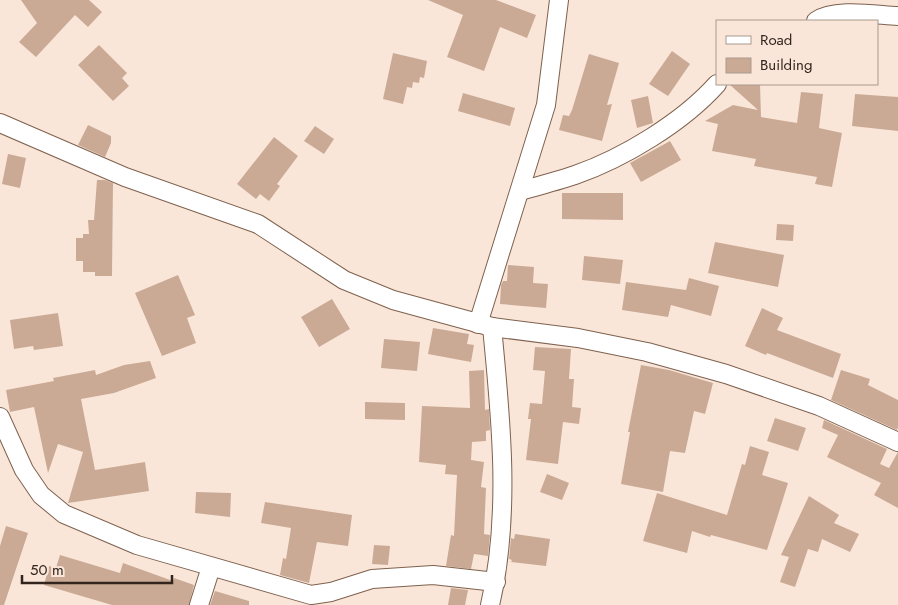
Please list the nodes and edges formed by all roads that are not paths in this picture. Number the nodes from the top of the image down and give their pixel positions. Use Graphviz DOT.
graph roads {
  1 [pos="559,0"];
  2 [pos="898,16"];
  3 [pos="817,20"];
  4 [pos="716,85"];
  5 [pos="0,124"];
  6 [pos="520,191"];
  7 [pos="485,326"];
  8 [pos="0,417"];
  9 [pos="898,442"];
  10 [pos="212,567"];
  11 [pos="496,582"];
  12 [pos="199,605"];
  13 [pos="490,605"];
  1 -- 6 [label="street"];
  2 -- 3 [label="street"];
  4 -- 6 [label="street"];
  5 -- 7 [label="street"];
  6 -- 7 [label="street"];
  7 -- 9 [label="street"];
  7 -- 11 [label="street"];
  8 -- 10 [label="street"];
  10 -- 11 [label="street"];
  10 -- 12 [label="street"];
  11 -- 13 [label="street"];
}
